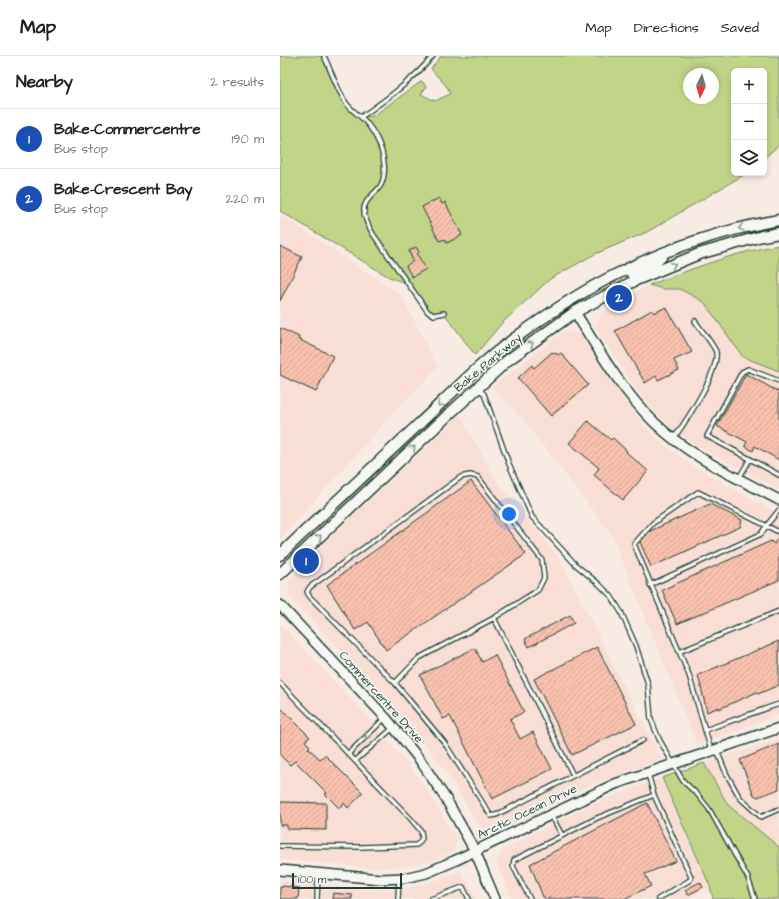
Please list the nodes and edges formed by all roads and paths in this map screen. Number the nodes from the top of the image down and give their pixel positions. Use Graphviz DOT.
graph roads {
  1 [pos="324,56"];
  2 [pos="433,56"];
  3 [pos="361,117"];
  4 [pos="779,220"];
  5 [pos="779,233"];
  6 [pos="666,253"];
  7 [pos="575,312"];
  8 [pos="444,313"];
  9 [pos="695,322"];
  10 [pos="779,381"];
  11 [pos="478,388"];
  12 [pos="673,438"];
  13 [pos="750,459"];
  14 [pos="779,475"];
  15 [pos="739,479"];
  16 [pos="779,500"];
  17 [pos="779,510"];
  18 [pos="767,525"];
  19 [pos="779,532"];
  20 [pos="280,555"];
  21 [pos="280,574"];
  22 [pos="650,585"];
  23 [pos="280,605"];
  24 [pos="779,611"];
  25 [pos="494,618"];
  26 [pos="679,652"];
  27 [pos="396,682"];
  28 [pos="280,683"];
  29 [pos="779,704"];
  30 [pos="386,718"];
  31 [pos="394,727"];
  32 [pos="779,728"];
  33 [pos="705,730"];
  34 [pos="643,740"];
  35 [pos="714,751"];
  36 [pos="348,754"];
  37 [pos="355,761"];
  38 [pos="674,765"];
  39 [pos="647,773"];
  40 [pos="573,776"];
  41 [pos="654,795"];
  42 [pos="779,809"];
  43 [pos="551,815"];
  44 [pos="562,835"];
  45 [pos="280,846"];
  46 [pos="475,850"];
  47 [pos="280,870"];
  48 [pos="318,874"];
  49 [pos="400,878"];
  50 [pos="317,899"];
  51 [pos="398,899"];
  52 [pos="431,899"];
  53 [pos="469,899"];
  54 [pos="495,899"];
  55 [pos="530,899"];
  56 [pos="658,899"];
  57 [pos="755,899"];
  1 -- 3 [label="lane"];
  2 -- 3 [label="lane"];
  3 -- 8 [label="lane"];
  4 -- 6 [label="main road, Bake Parkway, one-way"];
  7 -- 5 [label="main road, Bake Parkway, one-way"];
  6 -- 7 [label="main road"];
  6 -- 20 [label="main road, Bake Parkway, one-way"];
  11 -- 7 [label="main road, Bake Parkway, one-way"];
  7 -- 12 [label="street"];
  9 -- 12 [label="lane"];
  10 -- 13 [label="lane"];
  21 -- 11 [label="main road, Bake Parkway, one-way"];
  11 -- 38 [label="lane"];
  12 -- 15 [label="street"];
  13 -- 14 [label="lane"];
  13 -- 15 [label="lane"];
  15 -- 16 [label="street"];
  17 -- 18 [label="lane"];
  18 -- 19 [label="lane"];
  18 -- 22 [label="lane"];
  18 -- 22 [label="lane"];
  22 -- 26 [label="lane"];
  23 -- 30 [label="street, Commercentre Drive"];
  24 -- 26 [label="lane"];
  25 -- 27 [label="lane"];
  25 -- 27 [label="lane"];
  25 -- 40 [label="lane"];
  26 -- 33 [label="lane"];
  27 -- 40 [label="lane"];
  28 -- 36 [label="lane"];
  29 -- 33 [label="lane"];
  30 -- 31 [label="street, Commercentre Drive"];
  30 -- 36 [label="lane, one-way"];
  31 -- 37 [label="lane"];
  31 -- 46 [label="street, Commercentre Drive"];
  32 -- 35 [label="street, Arctic Ocean Drive"];
  33 -- 35 [label="lane"];
  34 -- 40 [label="lane"];
  35 -- 38 [label="street, Arctic Ocean Drive"];
  35 -- 42 [label="lane"];
  36 -- 37 [label="lane"];
  37 -- 45 [label="lane"];
  38 -- 39 [label="street, Arctic Ocean Drive"];
  38 -- 57 [label="lane"];
  39 -- 41 [label="lane"];
  39 -- 43 [label="street, Arctic Ocean Drive"];
  41 -- 44 [label="lane"];
  41 -- 56 [label="lane"];
  43 -- 44 [label="lane"];
  43 -- 46 [label="street, Arctic Ocean Drive"];
  44 -- 55 [label="lane"];
  46 -- 49 [label="street, Arctic Ocean Drive"];
  46 -- 54 [label="street, Commercentre Drive"];
  47 -- 48 [label="street, Arctic Ocean Drive"];
  48 -- 49 [label="street, Arctic Ocean Drive"];
  48 -- 50 [label="lane"];
  49 -- 51 [label="lane"];
  52 -- 53 [label="lane"];
}
